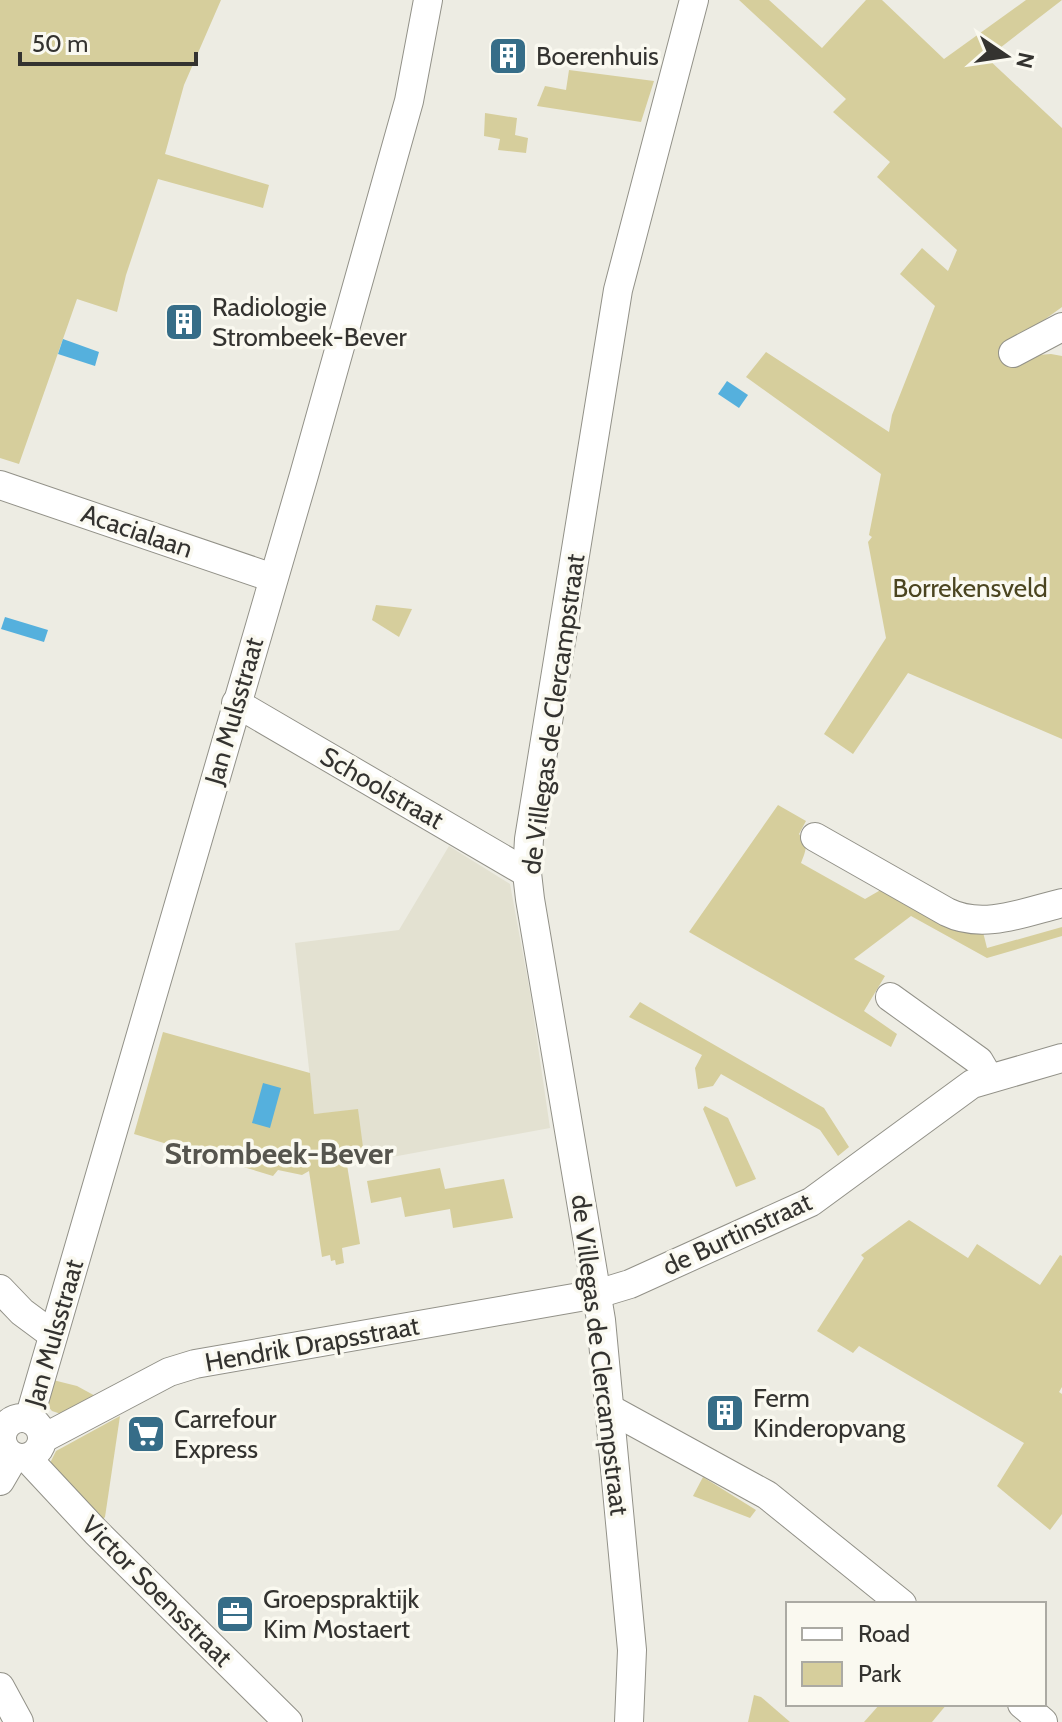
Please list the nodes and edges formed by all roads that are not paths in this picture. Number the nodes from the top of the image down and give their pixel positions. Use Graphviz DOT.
graph roads {
  1 [pos="428,0"];
  2 [pos="694,0"];
  3 [pos="1062,327"];
  4 [pos="1013,353"];
  5 [pos="0,485"];
  6 [pos="273,578"];
  7 [pos="236,703"];
  8 [pos="815,837"];
  9 [pos="527,873"];
  10 [pos="1062,903"];
  11 [pos="890,997"];
  12 [pos="1062,1058"];
  13 [pos="989,1078"];
  14 [pos="0,1289"];
  15 [pos="597,1294"];
  16 [pos="53,1335"];
  17 [pos="610,1409"];
  18 [pos="23,1451"];
  19 [pos="900,1602"];
  20 [pos="0,1687"];
  21 [pos="1024,1706"];
  22 [pos="19,1722"];
  23 [pos="288,1722"];
  24 [pos="629,1722"];
  25 [pos="1043,1722"];
  1 -- 6 [label="street, Jan Mulsstraat"];
  2 -- 9 [label="street, de Villegas de Clercampstraat"];
  3 -- 4 [label="street"];
  5 -- 6 [label="street, Acacialaan"];
  6 -- 7 [label="street, Jan Mulsstraat"];
  7 -- 9 [label="street, Schoolstraat"];
  7 -- 16 [label="street, Jan Mulsstraat"];
  8 -- 10 [label="street"];
  9 -- 15 [label="street, de Villegas de Clercampstraat"];
  11 -- 13 [label="street"];
  12 -- 13 [label="street, de Burtinstraat"];
  13 -- 15 [label="street, de Burtinstraat"];
  14 -- 16 [label="street"];
  15 -- 17 [label="street, de Villegas de Clercampstraat"];
  15 -- 18 [label="street, Hendrik Drapsstraat"];
  16 -- 18 [label="street, Jan Mulsstraat"];
  17 -- 19 [label="street"];
  17 -- 24 [label="street, de Villegas de Clercampstraat"];
  18 -- 23 [label="street, Victor Soensstraat"];
  20 -- 22 [label="street"];
  21 -- 25 [label="street"];
}
